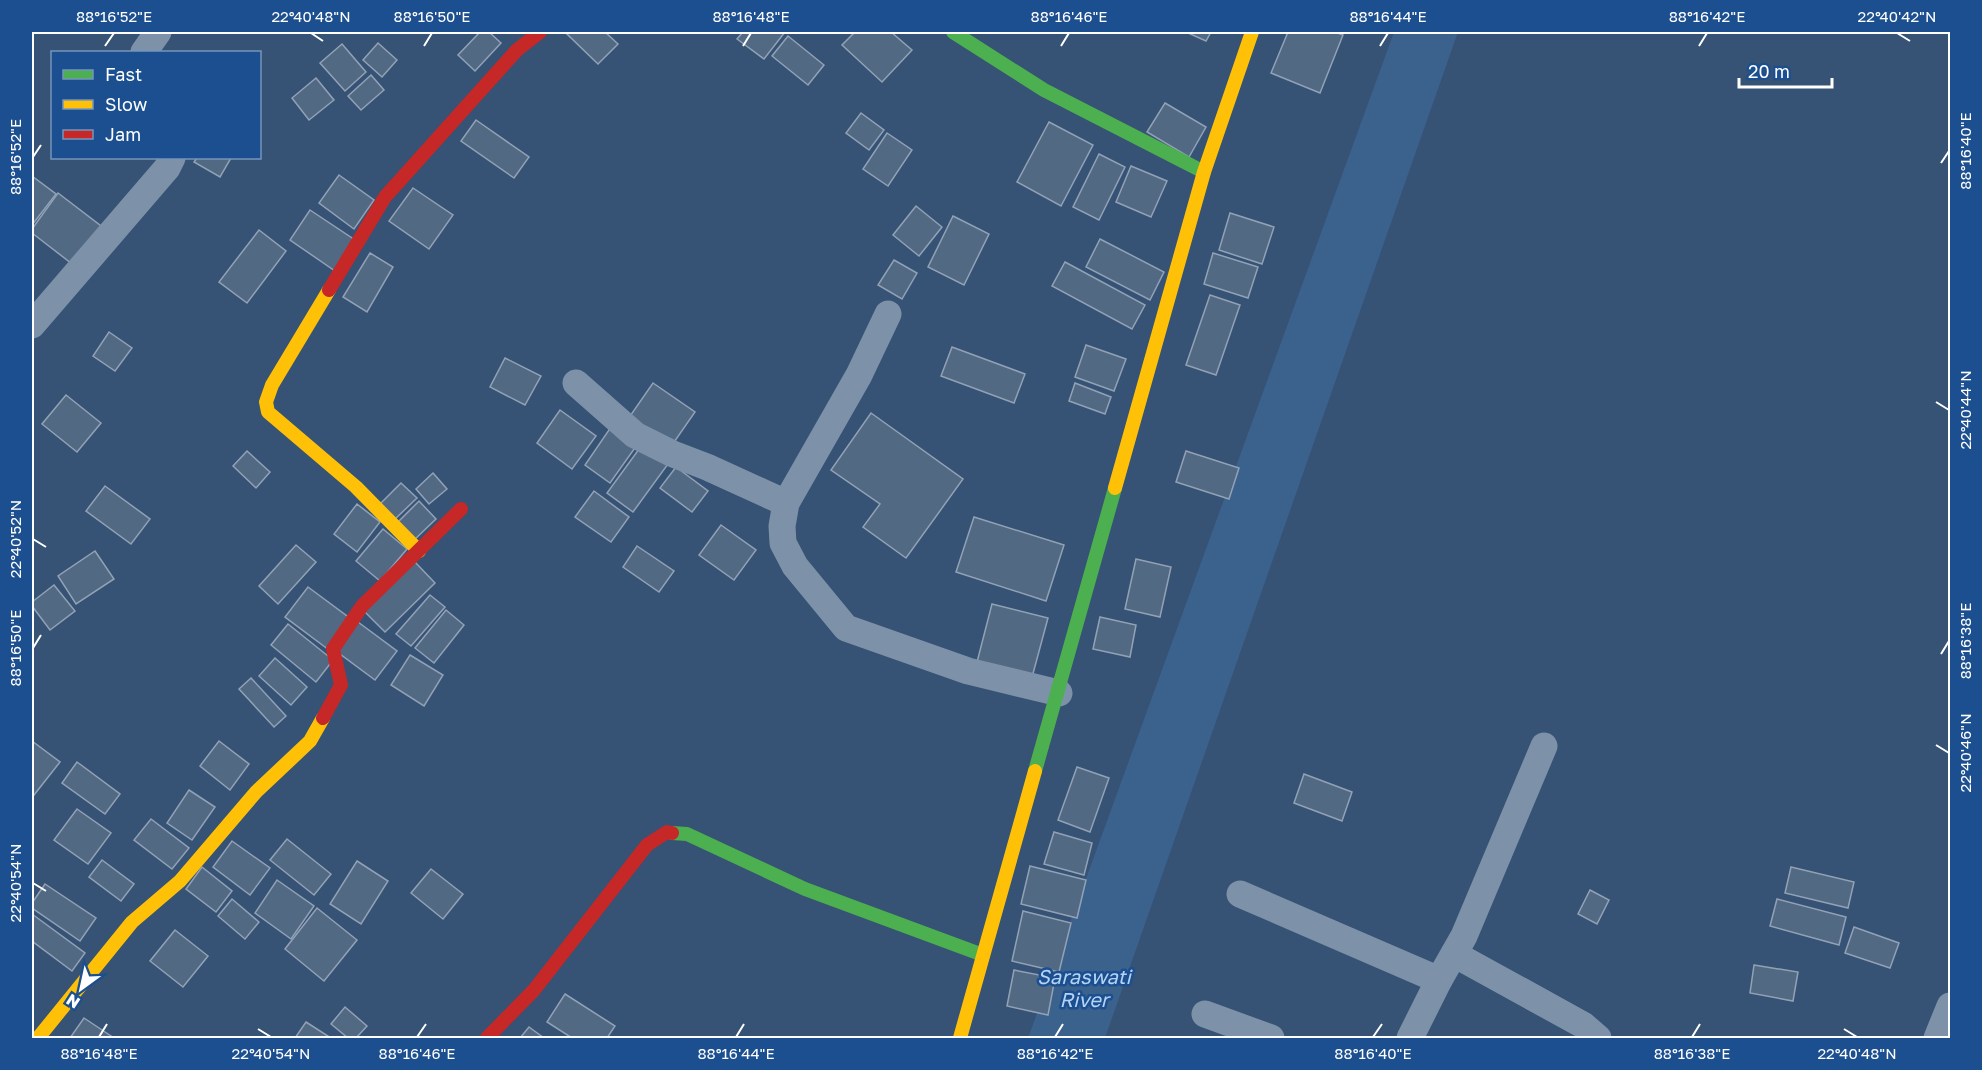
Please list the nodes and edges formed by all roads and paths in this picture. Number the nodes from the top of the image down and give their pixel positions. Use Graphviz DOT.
graph roads {
  1 [pos="158,32"];
  2 [pos="540,32"];
  3 [pos="953,32"];
  4 [pos="1252,32"];
  5 [pos="145,51"];
  6 [pos="172,159"];
  7 [pos="1204,172"];
  8 [pos="888,314"];
  9 [pos="32,325"];
  10 [pos="576,383"];
  11 [pos="786,503"];
  12 [pos="461,509"];
  13 [pos="418,551"];
  14 [pos="1059,693"];
  15 [pos="1544,746"];
  16 [pos="1240,894"];
  17 [pos="1454,954"];
  18 [pos="983,955"];
  19 [pos="1439,980"];
  20 [pos="1950,1006"];
  21 [pos="1205,1014"];
  22 [pos="38,1038"];
  23 [pos="487,1038"];
  24 [pos="960,1038"];
  25 [pos="1271,1038"];
  26 [pos="1410,1038"];
  27 [pos="1598,1038"];
  28 [pos="1937,1038"];
  1 -- 5 [label="street"];
  2 -- 13 [label="street"];
  3 -- 7 [label="street"];
  4 -- 7 [label="street"];
  6 -- 9 [label="street"];
  7 -- 14 [label="street"];
  8 -- 11 [label="street"];
  10 -- 11 [label="street"];
  11 -- 14 [label="street"];
  12 -- 13 [label="street"];
  13 -- 22 [label="street"];
  14 -- 18 [label="street"];
  15 -- 17 [label="street"];
  16 -- 19 [label="street"];
  17 -- 19 [label="street"];
  17 -- 27 [label="street"];
  18 -- 23 [label="street"];
  18 -- 24 [label="street"];
  19 -- 26 [label="street"];
  20 -- 28 [label="street"];
  21 -- 25 [label="street"];
}
